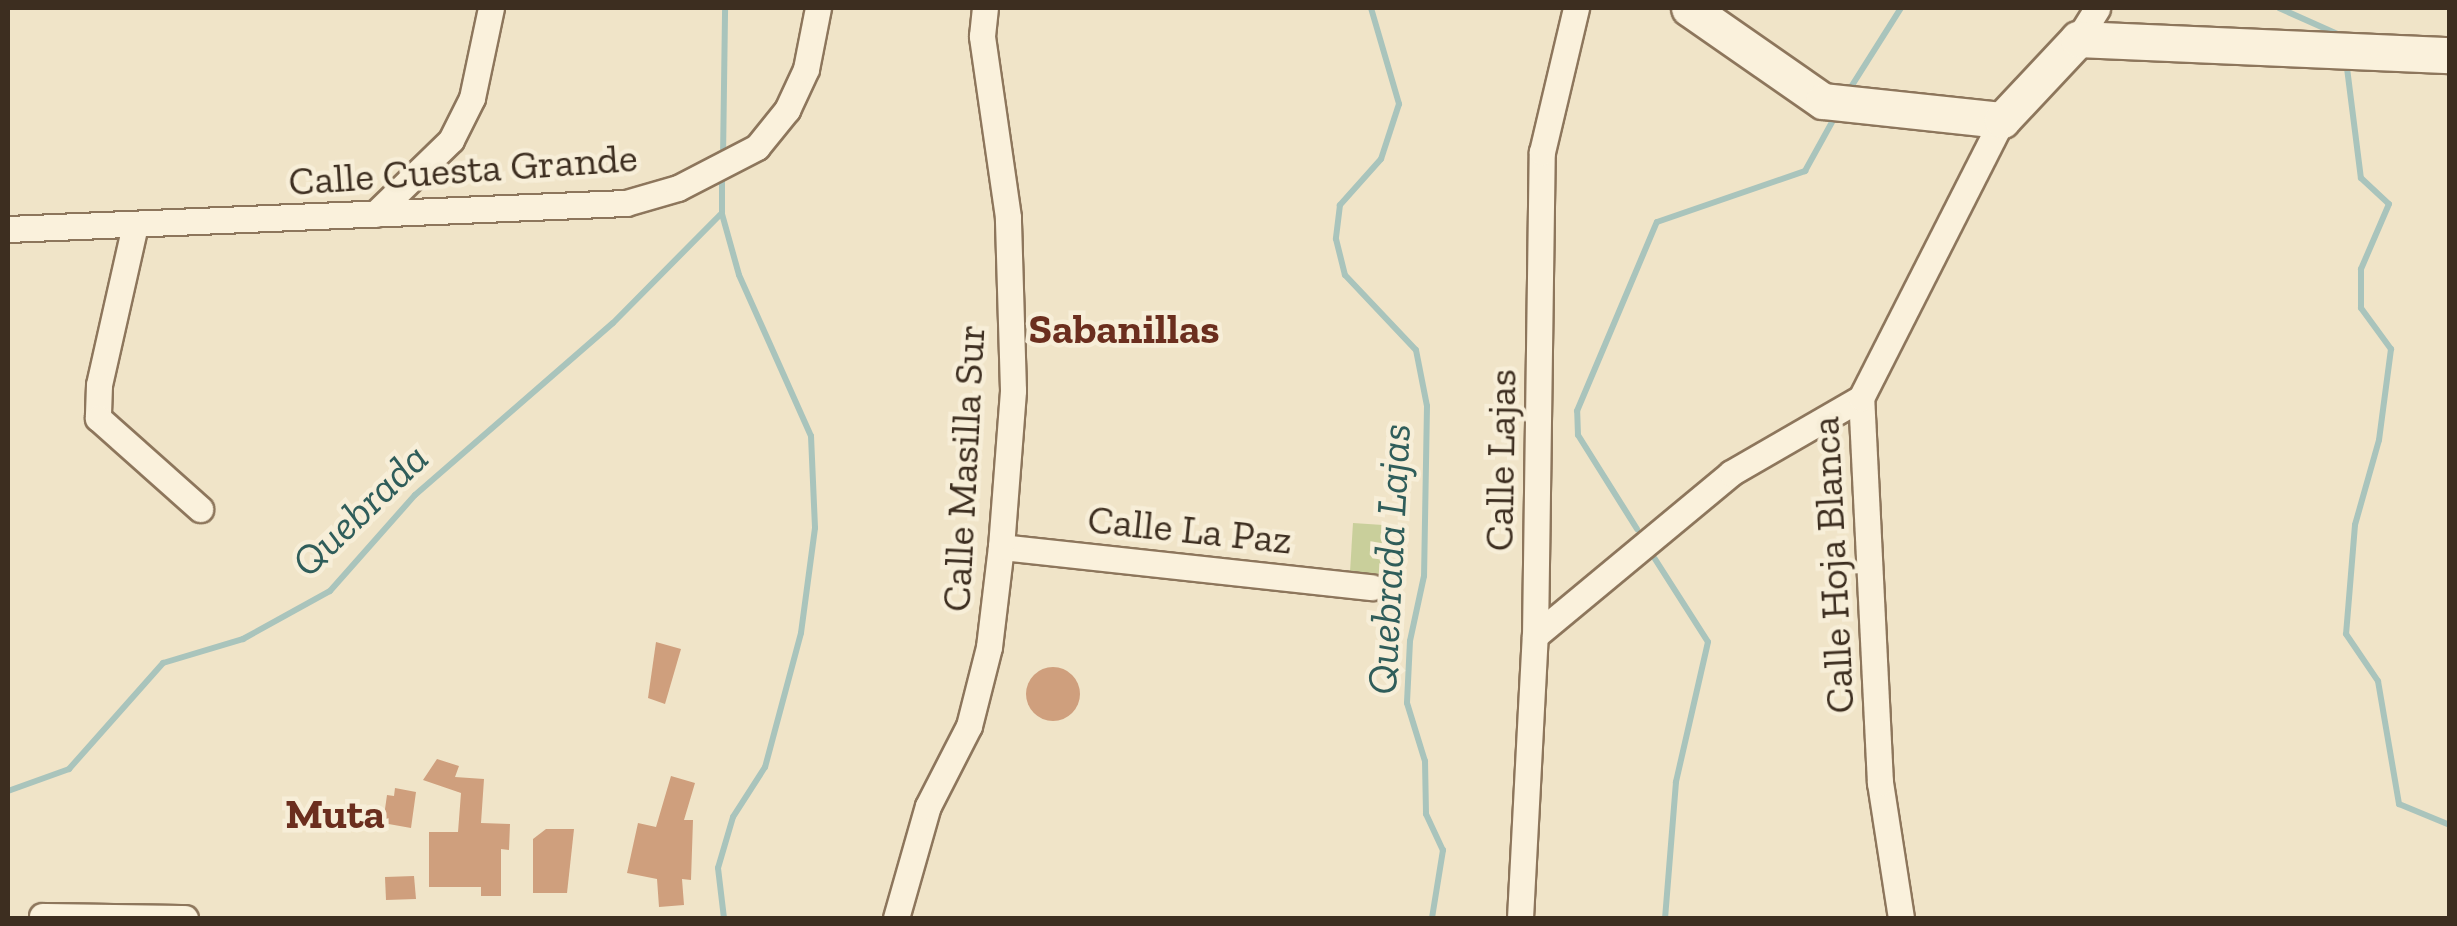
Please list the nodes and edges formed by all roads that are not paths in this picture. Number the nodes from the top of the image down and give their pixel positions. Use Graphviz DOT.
graph roads {
  1 [pos="490,8"];
  2 [pos="818,8"];
  3 [pos="985,8"];
  4 [pos="1576,8"];
  5 [pos="1689,8"];
  6 [pos="2097,8"];
  7 [pos="2078,39"];
  8 [pos="2450,55"];
  9 [pos="2002,120"];
  10 [pos="375,214"];
  11 [pos="135,226"];
  12 [pos="8,229"];
  13 [pos="1860,398"];
  14 [pos="200,510"];
  15 [pos="1001,547"];
  16 [pos="1372,587"];
  17 [pos="1534,636"];
  18 [pos="42,916"];
  19 [pos="185,918"];
  20 [pos="896,918"];
  21 [pos="1520,918"];
  22 [pos="1902,918"];
  1 -- 10 [label="street"];
  2 -- 10 [label="street, Calle Cuesta Grande"];
  3 -- 15 [label="street, Calle Masilla Sur"];
  4 -- 17 [label="street, Calle Lajas"];
  5 -- 9 [label="main road"];
  6 -- 7 [label="street"];
  7 -- 8 [label="main road"];
  7 -- 9 [label="main road"];
  9 -- 13 [label="street, Calle Hoja Blanca"];
  10 -- 11 [label="street, Calle Cuesta Grande"];
  11 -- 12 [label="street, Calle Cuesta Grande"];
  11 -- 14 [label="street"];
  13 -- 17 [label="street"];
  13 -- 22 [label="street, Calle Hoja Blanca"];
  15 -- 16 [label="street, Calle La Paz"];
  15 -- 20 [label="street, Calle Masilla Sur"];
  17 -- 21 [label="street, Calle Lajas"];
  18 -- 19 [label="street"];
}
